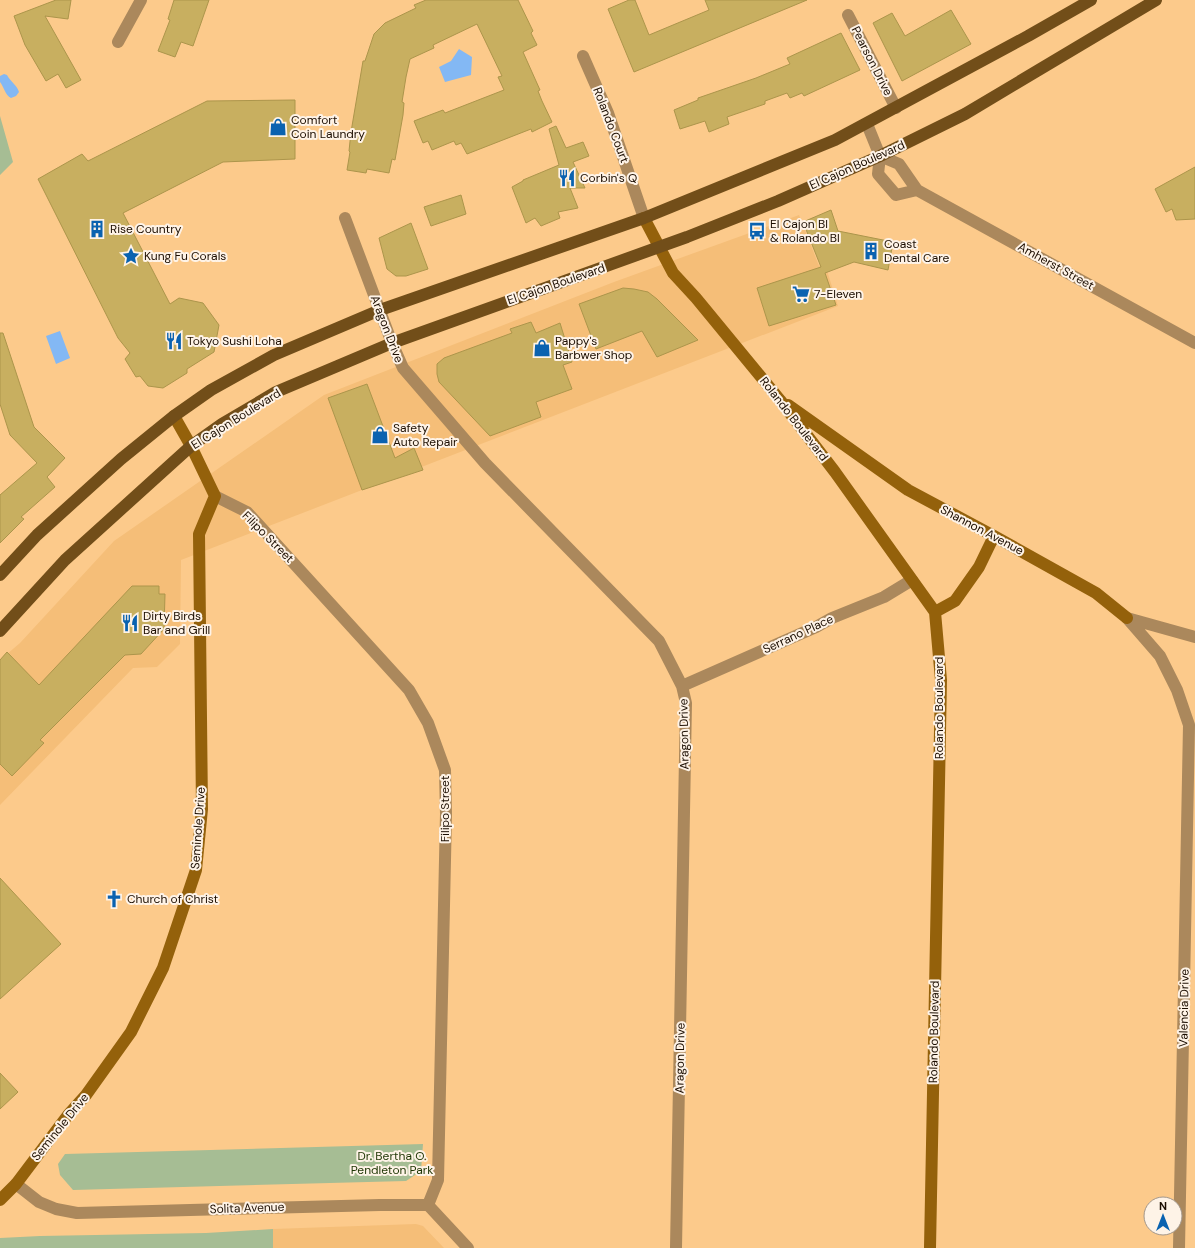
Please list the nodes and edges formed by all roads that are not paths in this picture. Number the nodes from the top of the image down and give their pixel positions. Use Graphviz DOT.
graph roads {
  1 [pos="141,0"];
  2 [pos="1091,0"];
  3 [pos="1156,0"];
  4 [pos="848,15"];
  5 [pos="118,42"];
  6 [pos="583,56"];
  7 [pos="896,108"];
  8 [pos="867,124"];
  9 [pos="880,156"];
  10 [pos="917,190"];
  11 [pos="345,218"];
  12 [pos="644,218"];
  13 [pos="659,248"];
  14 [pos="380,310"];
  15 [pos="392,342"];
  16 [pos="1195,343"];
  17 [pos="780,400"];
  18 [pos="174,416"];
  19 [pos="191,446"];
  20 [pos="215,496"];
  21 [pos="994,536"];
  22 [pos="0,575"];
  23 [pos="912,580"];
  24 [pos="935,612"];
  25 [pos="1128,618"];
  26 [pos="0,631"];
  27 [pos="1195,638"];
  28 [pos="682,686"];
  29 [pos="16,1184"];
  30 [pos="0,1200"];
  31 [pos="428,1205"];
  32 [pos="468,1248"];
  33 [pos="676,1248"];
  34 [pos="930,1248"];
  35 [pos="1179,1248"];
  1 -- 5 [label="street"];
  2 -- 7 [label="main road"];
  3 -- 9 [label="main road, El Cajon Boulevard"];
  4 -- 7 [label="street, Pearson Drive"];
  6 -- 12 [label="street, Rolando Court"];
  7 -- 8 [label="main road"];
  8 -- 9 [label="street"];
  8 -- 12 [label="main road"];
  9 -- 10 [label="street, Amherst Street"];
  9 -- 10 [label="street"];
  9 -- 13 [label="main road, El Cajon Boulevard"];
  10 -- 16 [label="street, Amherst Street"];
  11 -- 14 [label="street, Aragon Drive"];
  12 -- 13 [label="street, Rolando Boulevard"];
  12 -- 14 [label="main road"];
  13 -- 15 [label="main road, El Cajon Boulevard"];
  13 -- 17 [label="street, Rolando Boulevard"];
  14 -- 15 [label="street, Aragon Drive"];
  14 -- 18 [label="main road"];
  15 -- 19 [label="main road, El Cajon Boulevard"];
  15 -- 28 [label="street, Aragon Drive"];
  17 -- 21 [label="street, Shannon Avenue"];
  17 -- 23 [label="street, Rolando Boulevard"];
  18 -- 19 [label="street"];
  18 -- 22 [label="main road"];
  19 -- 20 [label="street"];
  19 -- 26 [label="main road, El Cajon Boulevard"];
  20 -- 29 [label="street, Seminole Drive"];
  20 -- 31 [label="street, Filipo Street"];
  21 -- 24 [label="street"];
  21 -- 25 [label="street, Shannon Avenue"];
  23 -- 24 [label="street, Rolando Boulevard"];
  23 -- 28 [label="street, Serrano Place"];
  24 -- 34 [label="street, Rolando Boulevard"];
  25 -- 27 [label="street, Shannon Avenue"];
  25 -- 35 [label="street, Valencia Drive"];
  28 -- 33 [label="street, Aragon Drive"];
  29 -- 30 [label="street, Seminole Drive"];
  29 -- 31 [label="street, Solita Avenue"];
  31 -- 32 [label="street"];
}
